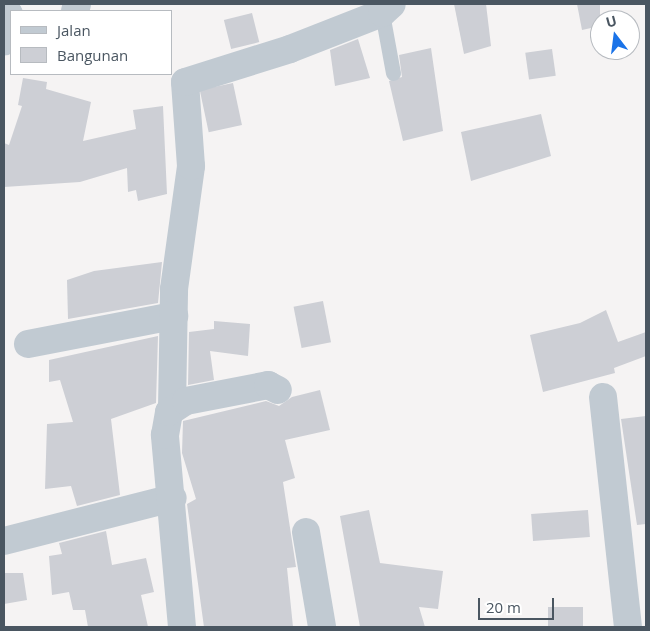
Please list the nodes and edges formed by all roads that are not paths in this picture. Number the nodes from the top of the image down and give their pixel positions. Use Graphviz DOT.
graph roads {
  1 [pos="387,8"];
  2 [pos="394,74"];
  3 [pos="174,316"];
  4 [pos="28,344"];
  5 [pos="273,388"];
  6 [pos="603,397"];
  7 [pos="172,408"];
  8 [pos="173,498"];
  9 [pos="306,532"];
  10 [pos="4,541"];
  11 [pos="182,627"];
  12 [pos="322,627"];
  13 [pos="628,627"];
  1 -- 2 [label="lane"];
  1 -- 3 [label="street"];
  3 -- 4 [label="street"];
  3 -- 7 [label="street"];
  5 -- 7 [label="street"];
  6 -- 13 [label="street"];
  7 -- 8 [label="street"];
  8 -- 10 [label="street"];
  8 -- 11 [label="street"];
  9 -- 12 [label="street"];
}
